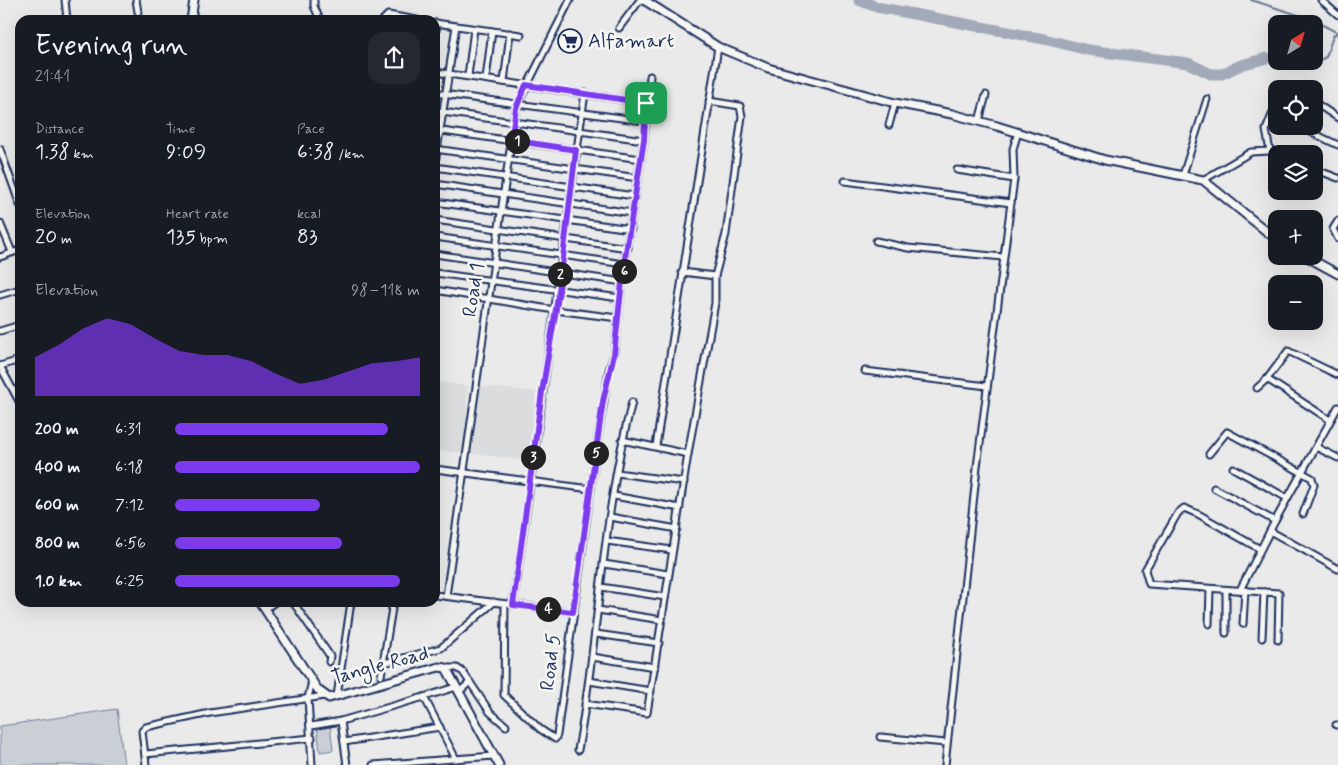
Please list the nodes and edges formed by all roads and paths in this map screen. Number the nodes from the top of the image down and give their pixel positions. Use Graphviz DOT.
graph roads {
  1 [pos="65,0"];
  2 [pos="136,0"];
  3 [pos="194,0"];
  4 [pos="314,0"];
  5 [pos="570,0"];
  6 [pos="640,0"];
  7 [pos="644,0"];
  8 [pos="1321,0"];
  9 [pos="138,12"];
  10 [pos="66,15"];
  11 [pos="192,15"];
  12 [pos="318,15"];
  13 [pos="1338,15"];
  14 [pos="440,24"];
  15 [pos="456,26"];
  16 [pos="619,28"];
  17 [pos="474,29"];
  18 [pos="492,31"];
  19 [pos="510,33"];
  20 [pos="521,35"];
  21 [pos="718,47"];
  22 [pos="440,73"];
  23 [pos="449,74"];
  24 [pos="468,76"];
  25 [pos="650,76"];
  26 [pos="486,79"];
  27 [pos="504,82"];
  28 [pos="526,85"];
  29 [pos="440,93"];
  30 [pos="585,93"];
  31 [pos="446,94"];
  32 [pos="986,94"];
  33 [pos="1207,98"];
  34 [pos="710,101"];
  35 [pos="518,103"];
  36 [pos="646,103"];
  37 [pos="895,104"];
  38 [pos="1323,108"];
  39 [pos="440,112"];
  40 [pos="443,112"];
  41 [pos="582,112"];
  42 [pos="1338,118"];
  43 [pos="514,121"];
  44 [pos="979,121"];
  45 [pos="644,122"];
  46 [pos="440,123"];
  47 [pos="889,125"];
  48 [pos="1268,126"];
  49 [pos="440,130"];
  50 [pos="580,130"];
  51 [pos="1018,132"];
  52 [pos="1317,135"];
  53 [pos="511,140"];
  54 [pos="644,140"];
  55 [pos="1269,145"];
  56 [pos="1338,145"];
  57 [pos="0,149"];
  58 [pos="440,150"];
  59 [pos="576,150"];
  60 [pos="1268,151"];
  61 [pos="641,159"];
  62 [pos="508,160"];
  63 [pos="440,166"];
  64 [pos="575,168"];
  65 [pos="957,170"];
  66 [pos="1323,172"];
  67 [pos="1183,174"];
  68 [pos="505,176"];
  69 [pos="638,178"];
  70 [pos="1338,178"];
  71 [pos="1014,179"];
  72 [pos="1202,180"];
  73 [pos="845,181"];
  74 [pos="440,185"];
  75 [pos="572,186"];
  76 [pos="15,190"];
  77 [pos="504,195"];
  78 [pos="634,196"];
  79 [pos="440,203"];
  80 [pos="570,203"];
  81 [pos="1011,203"];
  82 [pos="501,211"];
  83 [pos="632,213"];
  84 [pos="568,220"];
  85 [pos="440,221"];
  86 [pos="1338,221"];
  87 [pos="0,223"];
  88 [pos="498,229"];
  89 [pos="631,229"];
  90 [pos="1268,232"];
  91 [pos="565,237"];
  92 [pos="440,238"];
  93 [pos="1338,240"];
  94 [pos="876,241"];
  95 [pos="496,247"];
  96 [pos="628,248"];
  97 [pos="15,251"];
  98 [pos="12,252"];
  99 [pos="440,255"];
  100 [pos="563,256"];
  101 [pos="0,257"];
  102 [pos="1003,257"];
  103 [pos="493,264"];
  104 [pos="624,264"];
  105 [pos="1322,265"];
  106 [pos="682,272"];
  107 [pos="440,274"];
  108 [pos="560,274"];
  109 [pos="1338,274"];
  110 [pos="715,276"];
  111 [pos="491,280"];
  112 [pos="623,282"];
  113 [pos="15,290"];
  114 [pos="440,291"];
  115 [pos="559,291"];
  116 [pos="0,295"];
  117 [pos="488,298"];
  118 [pos="620,298"];
  119 [pos="555,310"];
  120 [pos="618,318"];
  121 [pos="15,326"];
  122 [pos="0,331"];
  123 [pos="15,362"];
  124 [pos="0,366"];
  125 [pos="865,371"];
  126 [pos="1338,375"];
  127 [pos="1266,379"];
  128 [pos="987,386"];
  129 [pos="15,388"];
  130 [pos="1257,388"];
  131 [pos="632,402"];
  132 [pos="1338,407"];
  133 [pos="1330,420"];
  134 [pos="622,440"];
  135 [pos="656,446"];
  136 [pos="1316,447"];
  137 [pos="688,454"];
  138 [pos="1209,454"];
  139 [pos="1338,458"];
  140 [pos="1233,468"];
  141 [pos="440,470"];
  142 [pos="463,472"];
  143 [pos="1302,472"];
  144 [pos="617,473"];
  145 [pos="530,480"];
  146 [pos="684,482"];
  147 [pos="1214,488"];
  148 [pos="591,489"];
  149 [pos="614,496"];
  150 [pos="1287,498"];
  151 [pos="680,508"];
  152 [pos="1303,514"];
  153 [pos="610,517"];
  154 [pos="1275,521"];
  155 [pos="677,529"];
  156 [pos="1270,531"];
  157 [pos="607,541"];
  158 [pos="1260,549"];
  159 [pos="672,550"];
  160 [pos="604,564"];
  161 [pos="1338,569"];
  162 [pos="668,574"];
  163 [pos="601,588"];
  164 [pos="1210,589"];
  165 [pos="1226,590"];
  166 [pos="1243,590"];
  167 [pos="1264,592"];
  168 [pos="440,595"];
  169 [pos="446,596"];
  170 [pos="665,598"];
  171 [pos="494,602"];
  172 [pos="505,604"];
  173 [pos="513,605"];
  174 [pos="268,607"];
  175 [pos="296,607"];
  176 [pos="351,607"];
  177 [pos="393,607"];
  178 [pos="265,609"];
  179 [pos="598,610"];
  180 [pos="573,612"];
  181 [pos="662,620"];
  182 [pos="1209,624"];
  183 [pos="1242,624"];
  184 [pos="1226,633"];
  185 [pos="596,634"];
  186 [pos="1262,638"];
  187 [pos="1278,640"];
  188 [pos="659,643"];
  189 [pos="592,658"];
  190 [pos="329,662"];
  191 [pos="384,663"];
  192 [pos="654,667"];
  193 [pos="446,668"];
  194 [pos="381,676"];
  195 [pos="312,681"];
  196 [pos="589,681"];
  197 [pos="470,682"];
  198 [pos="458,690"];
  199 [pos="651,690"];
  200 [pos="325,696"];
  201 [pos="337,697"];
  202 [pos="424,697"];
  203 [pos="308,698"];
  204 [pos="585,704"];
  205 [pos="341,721"];
  206 [pos="311,726"];
  207 [pos="440,726"];
  208 [pos="506,726"];
  209 [pos="312,738"];
  210 [pos="880,738"];
  211 [pos="344,742"];
  212 [pos="946,744"];
  213 [pos="578,750"];
  214 [pos="145,754"];
  215 [pos="494,756"];
  216 [pos="456,759"];
  217 [pos="146,765"];
  218 [pos="312,765"];
  219 [pos="347,765"];
  220 [pos="373,765"];
  221 [pos="499,765"];
  222 [pos="945,765"];
  1 -- 10 [label="street"];
  2 -- 9 [label="street"];
  3 -- 11 [label="street"];
  4 -- 12 [label="street"];
  5 -- 28 [label="street, Road 1"];
  6 -- 16 [label="street"];
  7 -- 21 [label="street"];
  8 -- 13 [label="street"];
  14 -- 15 [label="street"];
  15 -- 17 [label="street"];
  15 -- 23 [label="street"];
  17 -- 18 [label="street"];
  17 -- 24 [label="street"];
  18 -- 19 [label="street"];
  18 -- 26 [label="street"];
  19 -- 20 [label="street"];
  19 -- 27 [label="street"];
  21 -- 34 [label="street"];
  21 -- 37 [label="street"];
  22 -- 23 [label="street"];
  23 -- 24 [label="street"];
  23 -- 31 [label="street"];
  24 -- 26 [label="street"];
  25 -- 36 [label="street, Road 5"];
  26 -- 27 [label="street"];
  27 -- 28 [label="street"];
  28 -- 30 [label="street"];
  28 -- 35 [label="street, Road 1"];
  29 -- 31 [label="street"];
  30 -- 36 [label="street"];
  30 -- 41 [label="street"];
  31 -- 35 [label="street"];
  31 -- 40 [label="street"];
  32 -- 44 [label="street"];
  33 -- 67 [label="street"];
  34 -- 106 [label="street"];
  34 -- 110 [label="street"];
  35 -- 41 [label="street"];
  35 -- 43 [label="street, Road 1"];
  36 -- 45 [label="street, Road 5"];
  37 -- 44 [label="street"];
  37 -- 47 [label="street"];
  38 -- 42 [label="street"];
  39 -- 40 [label="street"];
  40 -- 43 [label="street"];
  40 -- 46 [label="street"];
  41 -- 45 [label="street"];
  41 -- 50 [label="street"];
  43 -- 50 [label="street"];
  43 -- 53 [label="street, Road 1"];
  44 -- 51 [label="street"];
  45 -- 54 [label="street, Road 5"];
  48 -- 55 [label="street"];
  49 -- 53 [label="street"];
  50 -- 54 [label="street"];
  50 -- 59 [label="street"];
  51 -- 67 [label="street"];
  51 -- 71 [label="street"];
  52 -- 56 [label="street"];
  53 -- 59 [label="street"];
  53 -- 62 [label="street, Road 1"];
  54 -- 61 [label="street, Road 5"];
  57 -- 76 [label="street"];
  58 -- 62 [label="street"];
  59 -- 61 [label="street"];
  59 -- 64 [label="street"];
  60 -- 72 [label="street"];
  61 -- 69 [label="street, Road 5"];
  62 -- 64 [label="street"];
  62 -- 68 [label="street, Road 1"];
  63 -- 68 [label="street"];
  64 -- 69 [label="street"];
  64 -- 75 [label="street"];
  65 -- 71 [label="street"];
  66 -- 70 [label="street"];
  67 -- 72 [label="street"];
  68 -- 75 [label="street"];
  68 -- 77 [label="street, Road 1"];
  69 -- 78 [label="street, Road 5"];
  71 -- 81 [label="street"];
  72 -- 90 [label="street"];
  73 -- 81 [label="street"];
  74 -- 77 [label="street"];
  75 -- 78 [label="street"];
  75 -- 80 [label="street"];
  77 -- 80 [label="street"];
  77 -- 82 [label="street, Road 1"];
  78 -- 83 [label="street, Road 5"];
  79 -- 82 [label="street"];
  80 -- 83 [label="street"];
  80 -- 84 [label="street"];
  81 -- 102 [label="street"];
  82 -- 84 [label="street"];
  82 -- 88 [label="street, Road 1"];
  83 -- 89 [label="street, Road 5"];
  84 -- 89 [label="street"];
  84 -- 91 [label="street"];
  85 -- 88 [label="street"];
  86 -- 93 [label="street"];
  87 -- 98 [label="street"];
  88 -- 91 [label="street"];
  88 -- 95 [label="street, Road 1"];
  89 -- 96 [label="street, Road 5"];
  91 -- 96 [label="street"];
  91 -- 100 [label="street"];
  92 -- 95 [label="street"];
  94 -- 102 [label="street"];
  95 -- 100 [label="street"];
  95 -- 103 [label="street, Road 1"];
  96 -- 104 [label="street, Road 5"];
  97 -- 98 [label="street"];
  98 -- 101 [label="street"];
  99 -- 103 [label="street"];
  100 -- 104 [label="street"];
  100 -- 108 [label="street"];
  102 -- 128 [label="street"];
  103 -- 108 [label="street"];
  103 -- 111 [label="street, Road 1"];
  104 -- 112 [label="street, Road 5"];
  105 -- 109 [label="street"];
  106 -- 110 [label="street"];
  106 -- 135 [label="street"];
  107 -- 111 [label="street"];
  108 -- 112 [label="street"];
  108 -- 115 [label="street"];
  110 -- 137 [label="street"];
  111 -- 115 [label="street"];
  111 -- 117 [label="street, Road 1"];
  112 -- 118 [label="street, Road 5"];
  113 -- 116 [label="street"];
  114 -- 117 [label="street"];
  115 -- 118 [label="street"];
  115 -- 119 [label="street"];
  117 -- 119 [label="street"];
  117 -- 142 [label="street, Road 1"];
  118 -- 120 [label="street, Road 5"];
  119 -- 120 [label="street"];
  119 -- 145 [label="street"];
  120 -- 148 [label="street, Road 5"];
  121 -- 122 [label="street"];
  123 -- 124 [label="street"];
  124 -- 129 [label="street"];
  125 -- 128 [label="street"];
  126 -- 127 [label="street"];
  127 -- 130 [label="street"];
  127 -- 133 [label="street"];
  128 -- 212 [label="street"];
  131 -- 134 [label="street"];
  132 -- 133 [label="street"];
  133 -- 136 [label="street"];
  134 -- 135 [label="street"];
  134 -- 144 [label="street"];
  135 -- 137 [label="street"];
  136 -- 139 [label="street"];
  136 -- 143 [label="street"];
  137 -- 146 [label="street"];
  138 -- 143 [label="street"];
  140 -- 150 [label="street"];
  141 -- 142 [label="street"];
  142 -- 145 [label="street"];
  142 -- 169 [label="street, Road 1"];
  143 -- 150 [label="street"];
  143 -- 152 [label="street"];
  144 -- 146 [label="street"];
  144 -- 149 [label="street"];
  145 -- 148 [label="street"];
  145 -- 173 [label="street"];
  146 -- 151 [label="street"];
  147 -- 154 [label="street"];
  148 -- 180 [label="street, Road 5"];
  149 -- 151 [label="street"];
  149 -- 153 [label="street"];
  150 -- 154 [label="street"];
  151 -- 155 [label="street"];
  153 -- 155 [label="street"];
  153 -- 157 [label="street"];
  154 -- 156 [label="street"];
  155 -- 159 [label="street"];
  156 -- 158 [label="street"];
  156 -- 161 [label="street"];
  157 -- 159 [label="street"];
  157 -- 160 [label="street"];
  158 -- 164 [label="street"];
  158 -- 166 [label="street"];
  159 -- 162 [label="street"];
  160 -- 162 [label="street"];
  160 -- 163 [label="street"];
  162 -- 170 [label="street"];
  163 -- 170 [label="street"];
  163 -- 179 [label="street"];
  164 -- 165 [label="street"];
  164 -- 182 [label="street"];
  165 -- 166 [label="street"];
  165 -- 184 [label="street"];
  166 -- 167 [label="street"];
  166 -- 183 [label="street"];
  167 -- 186 [label="street"];
  167 -- 187 [label="street"];
  168 -- 169 [label="street"];
  169 -- 171 [label="street"];
  170 -- 181 [label="street"];
  171 -- 172 [label="street"];
  171 -- 191 [label="street"];
  172 -- 173 [label="street"];
  172 -- 180 [label="street, Road 5"];
  173 -- 180 [label="street"];
  174 -- 178 [label="street"];
  175 -- 190 [label="street"];
  176 -- 201 [label="street"];
  177 -- 191 [label="street"];
  178 -- 195 [label="street, Tangle Road"];
  179 -- 181 [label="street"];
  179 -- 185 [label="street"];
  181 -- 188 [label="street"];
  185 -- 188 [label="street"];
  185 -- 189 [label="street"];
  188 -- 192 [label="street"];
  189 -- 192 [label="street"];
  189 -- 196 [label="street"];
  191 -- 194 [label="street"];
  192 -- 199 [label="street"];
  193 -- 197 [label="street"];
  193 -- 198 [label="street, Tangle Road"];
  193 -- 201 [label="street, Tangle Road"];
  195 -- 200 [label="street, Tangle Road"];
  195 -- 203 [label="street"];
  196 -- 199 [label="street"];
  196 -- 204 [label="street"];
  197 -- 198 [label="street"];
  197 -- 208 [label="street"];
  198 -- 202 [label="street"];
  198 -- 215 [label="street, Tangle Road"];
  199 -- 204 [label="street"];
  200 -- 201 [label="street, Tangle Road"];
  200 -- 203 [label="street"];
  202 -- 205 [label="street"];
  202 -- 207 [label="street"];
  203 -- 206 [label="street"];
  203 -- 214 [label="street"];
  204 -- 213 [label="street"];
  205 -- 206 [label="street"];
  205 -- 211 [label="street"];
  206 -- 209 [label="street"];
  207 -- 211 [label="street"];
  207 -- 216 [label="street"];
  209 -- 214 [label="street"];
  209 -- 218 [label="street"];
  210 -- 212 [label="street"];
  211 -- 219 [label="street"];
  212 -- 222 [label="street"];
  214 -- 217 [label="street"];
  215 -- 216 [label="street"];
  215 -- 221 [label="street, Tangle Road"];
  216 -- 220 [label="street"];
}
